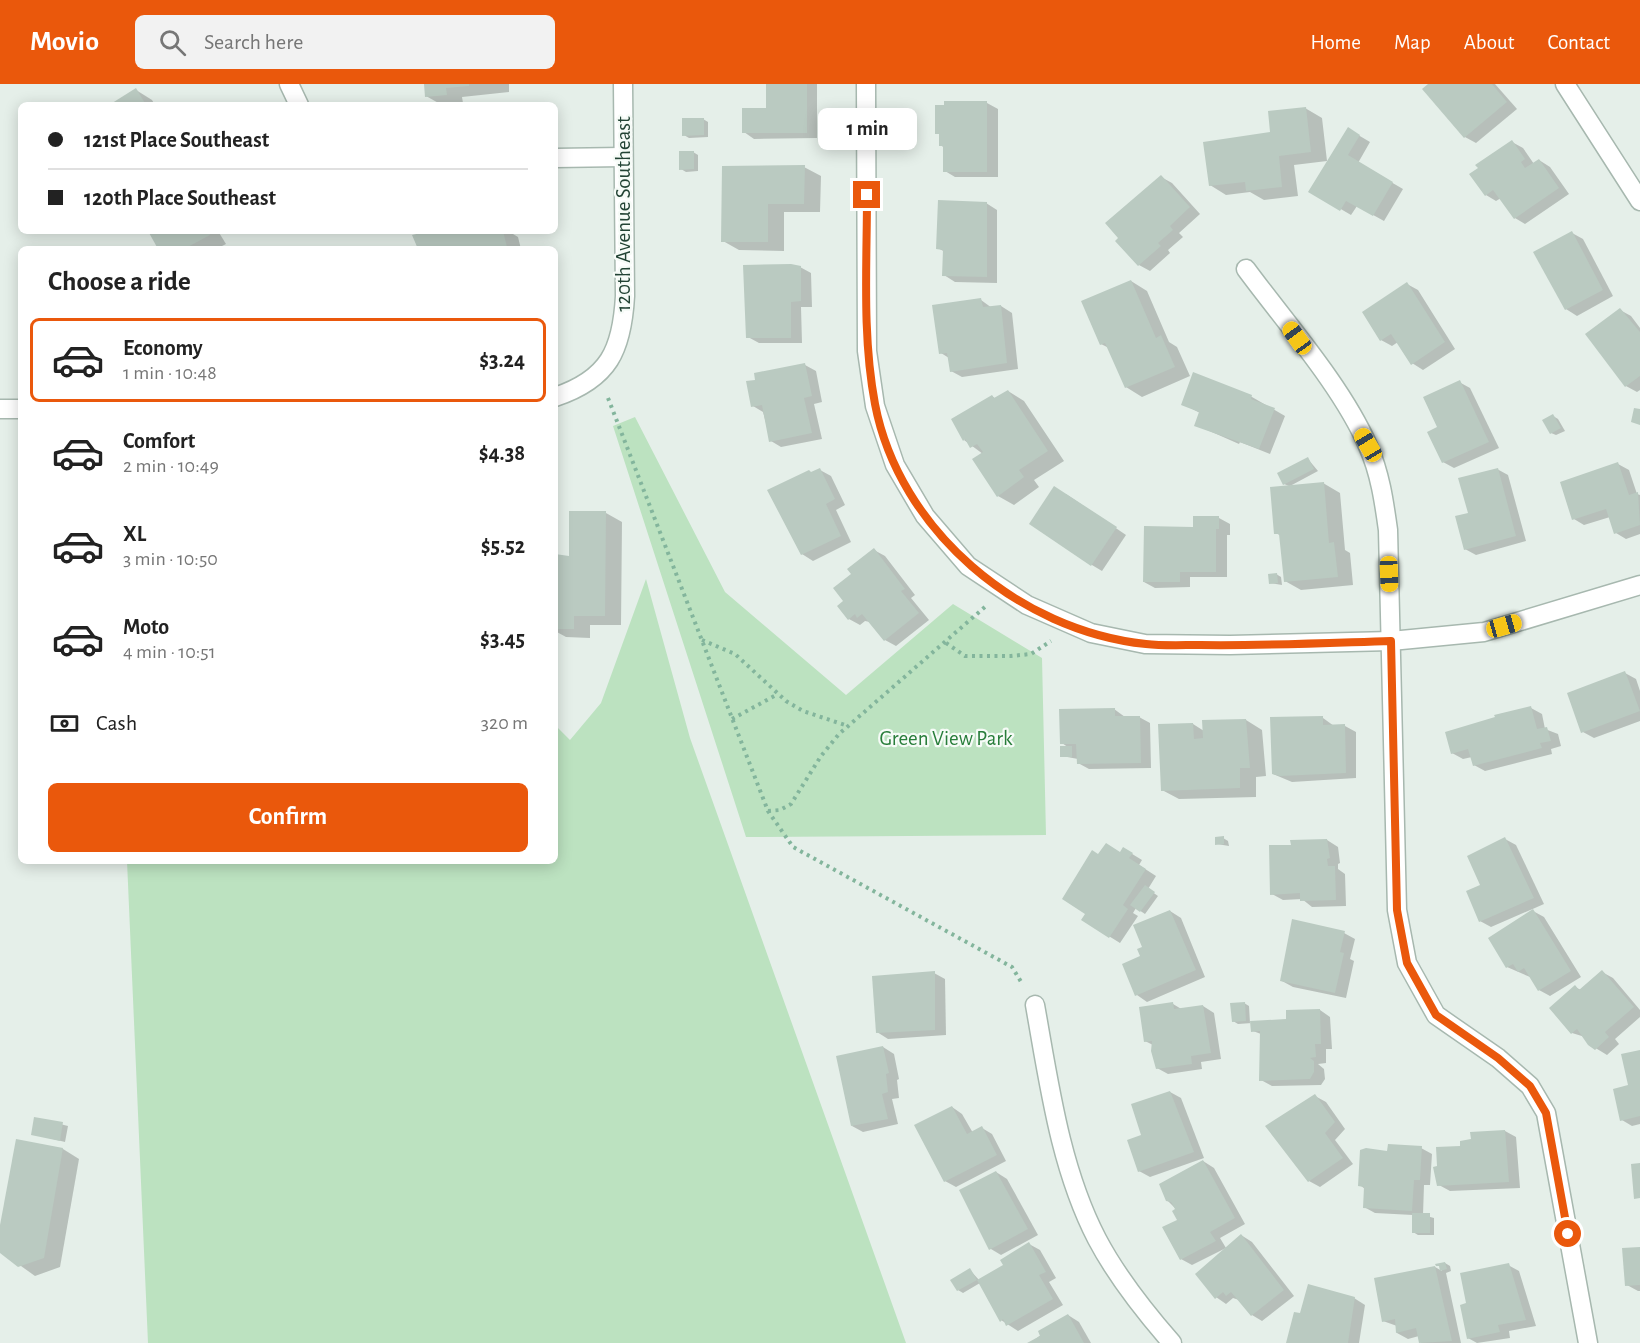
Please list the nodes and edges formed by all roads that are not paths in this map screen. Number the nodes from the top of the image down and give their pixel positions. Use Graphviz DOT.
graph roads {
  1 [pos="289,84"];
  2 [pos="623,84"];
  3 [pos="866,84"];
  4 [pos="1565,84"];
  5 [pos="298,102"];
  6 [pos="623,157"];
  7 [pos="558,158"];
  8 [pos="1640,201"];
  9 [pos="1246,269"];
  10 [pos="558,396"];
  11 [pos="0,409"];
  12 [pos="18,409"];
  13 [pos="1640,585"];
  14 [pos="1391,641"];
  15 [pos="1035,1005"];
  16 [pos="1172,1343"];
  17 [pos="1588,1343"];
  1 -- 5 [label="street"];
  2 -- 6 [label="street, 120th Avenue Southeast"];
  3 -- 14 [label="street"];
  4 -- 8 [label="street"];
  6 -- 7 [label="street"];
  6 -- 10 [label="street, 120th Avenue Southeast"];
  9 -- 14 [label="street"];
  11 -- 12 [label="street"];
  13 -- 14 [label="street"];
  14 -- 17 [label="street"];
  15 -- 16 [label="street"];
}
